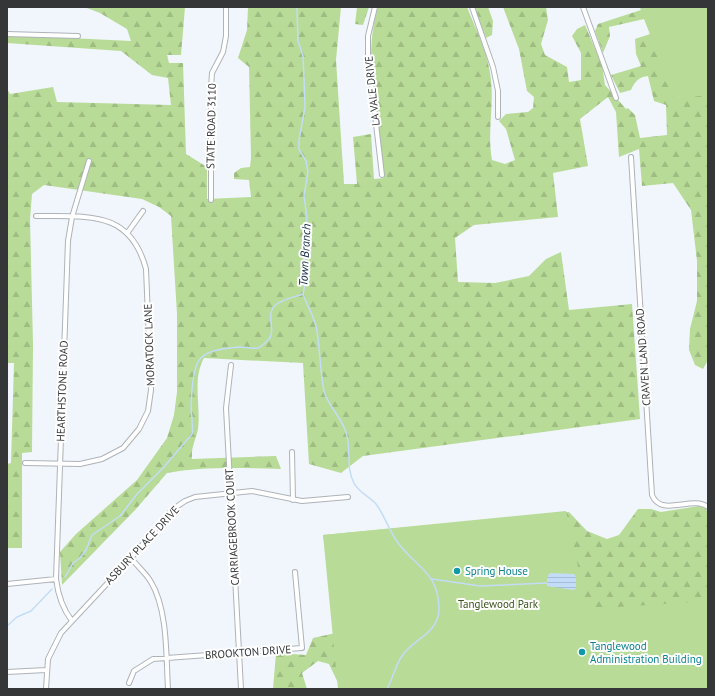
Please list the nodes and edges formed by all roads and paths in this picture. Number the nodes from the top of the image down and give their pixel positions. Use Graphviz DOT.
graph roads {
  1 [pos="226,7"];
  2 [pos="375,7"];
  3 [pos="472,7"];
  4 [pos="583,7"];
  5 [pos="7,34"];
  6 [pos="78,36"];
  7 [pos="616,98"];
  8 [pos="498,117"];
  9 [pos="631,157"];
  10 [pos="89,161"];
  11 [pos="382,175"];
  12 [pos="211,200"];
  13 [pos="143,211"];
  14 [pos="36,216"];
  15 [pos="72,216"];
  16 [pos="128,232"];
  17 [pos="231,365"];
  18 [pos="292,452"];
  19 [pos="25,463"];
  20 [pos="60,464"];
  21 [pos="230,492"];
  22 [pos="348,497"];
  23 [pos="293,500"];
  24 [pos="708,506"];
  25 [pos="131,558"];
  26 [pos="295,572"];
  27 [pos="56,579"];
  28 [pos="7,584"];
  29 [pos="72,621"];
  30 [pos="239,653"];
  31 [pos="166,657"];
  32 [pos="46,670"];
  33 [pos="7,672"];
  34 [pos="129,682"];
  35 [pos="46,689"];
  36 [pos="168,689"];
  37 [pos="241,689"];
  1 -- 12 [label="street, STATE ROAD 3110"];
  2 -- 11 [label="street, LA VALE DRIVE"];
  3 -- 8 [label="street"];
  4 -- 7 [label="street"];
  5 -- 6 [label="street"];
  9 -- 24 [label="street, CRAVEN LAND ROAD"];
  10 -- 15 [label="street, HEARTHSTONE ROAD"];
  13 -- 16 [label="street"];
  14 -- 15 [label="street, MORATOCK LANE"];
  15 -- 16 [label="street, MORATOCK LANE"];
  15 -- 20 [label="street, HEARTHSTONE ROAD"];
  16 -- 20 [label="street, MORATOCK LANE"];
  17 -- 21 [label="street, CARRIAGEBROOK COURT"];
  18 -- 23 [label="street"];
  19 -- 20 [label="street, MORATOCK LANE"];
  20 -- 27 [label="street, HEARTHSTONE ROAD"];
  21 -- 23 [label="street, ASBURY PLACE DRIVE"];
  21 -- 25 [label="street, ASBURY PLACE DRIVE"];
  21 -- 30 [label="street, CARRIAGEBROOK COURT"];
  22 -- 23 [label="street, ASBURY PLACE DRIVE"];
  25 -- 29 [label="street, ASBURY PLACE DRIVE"];
  25 -- 31 [label="street"];
  26 -- 30 [label="street, BROOKTON DRIVE"];
  27 -- 28 [label="street"];
  27 -- 29 [label="street, HEARTHSTONE ROAD"];
  29 -- 32 [label="street, ASBURY PLACE DRIVE"];
  30 -- 31 [label="street, BROOKTON DRIVE"];
  30 -- 37 [label="street, CARRIAGEBROOK COURT"];
  31 -- 34 [label="street, BROOKTON DRIVE"];
  31 -- 36 [label="street"];
  32 -- 33 [label="street"];
  32 -- 35 [label="street, ASBURY PLACE DRIVE"];
}
